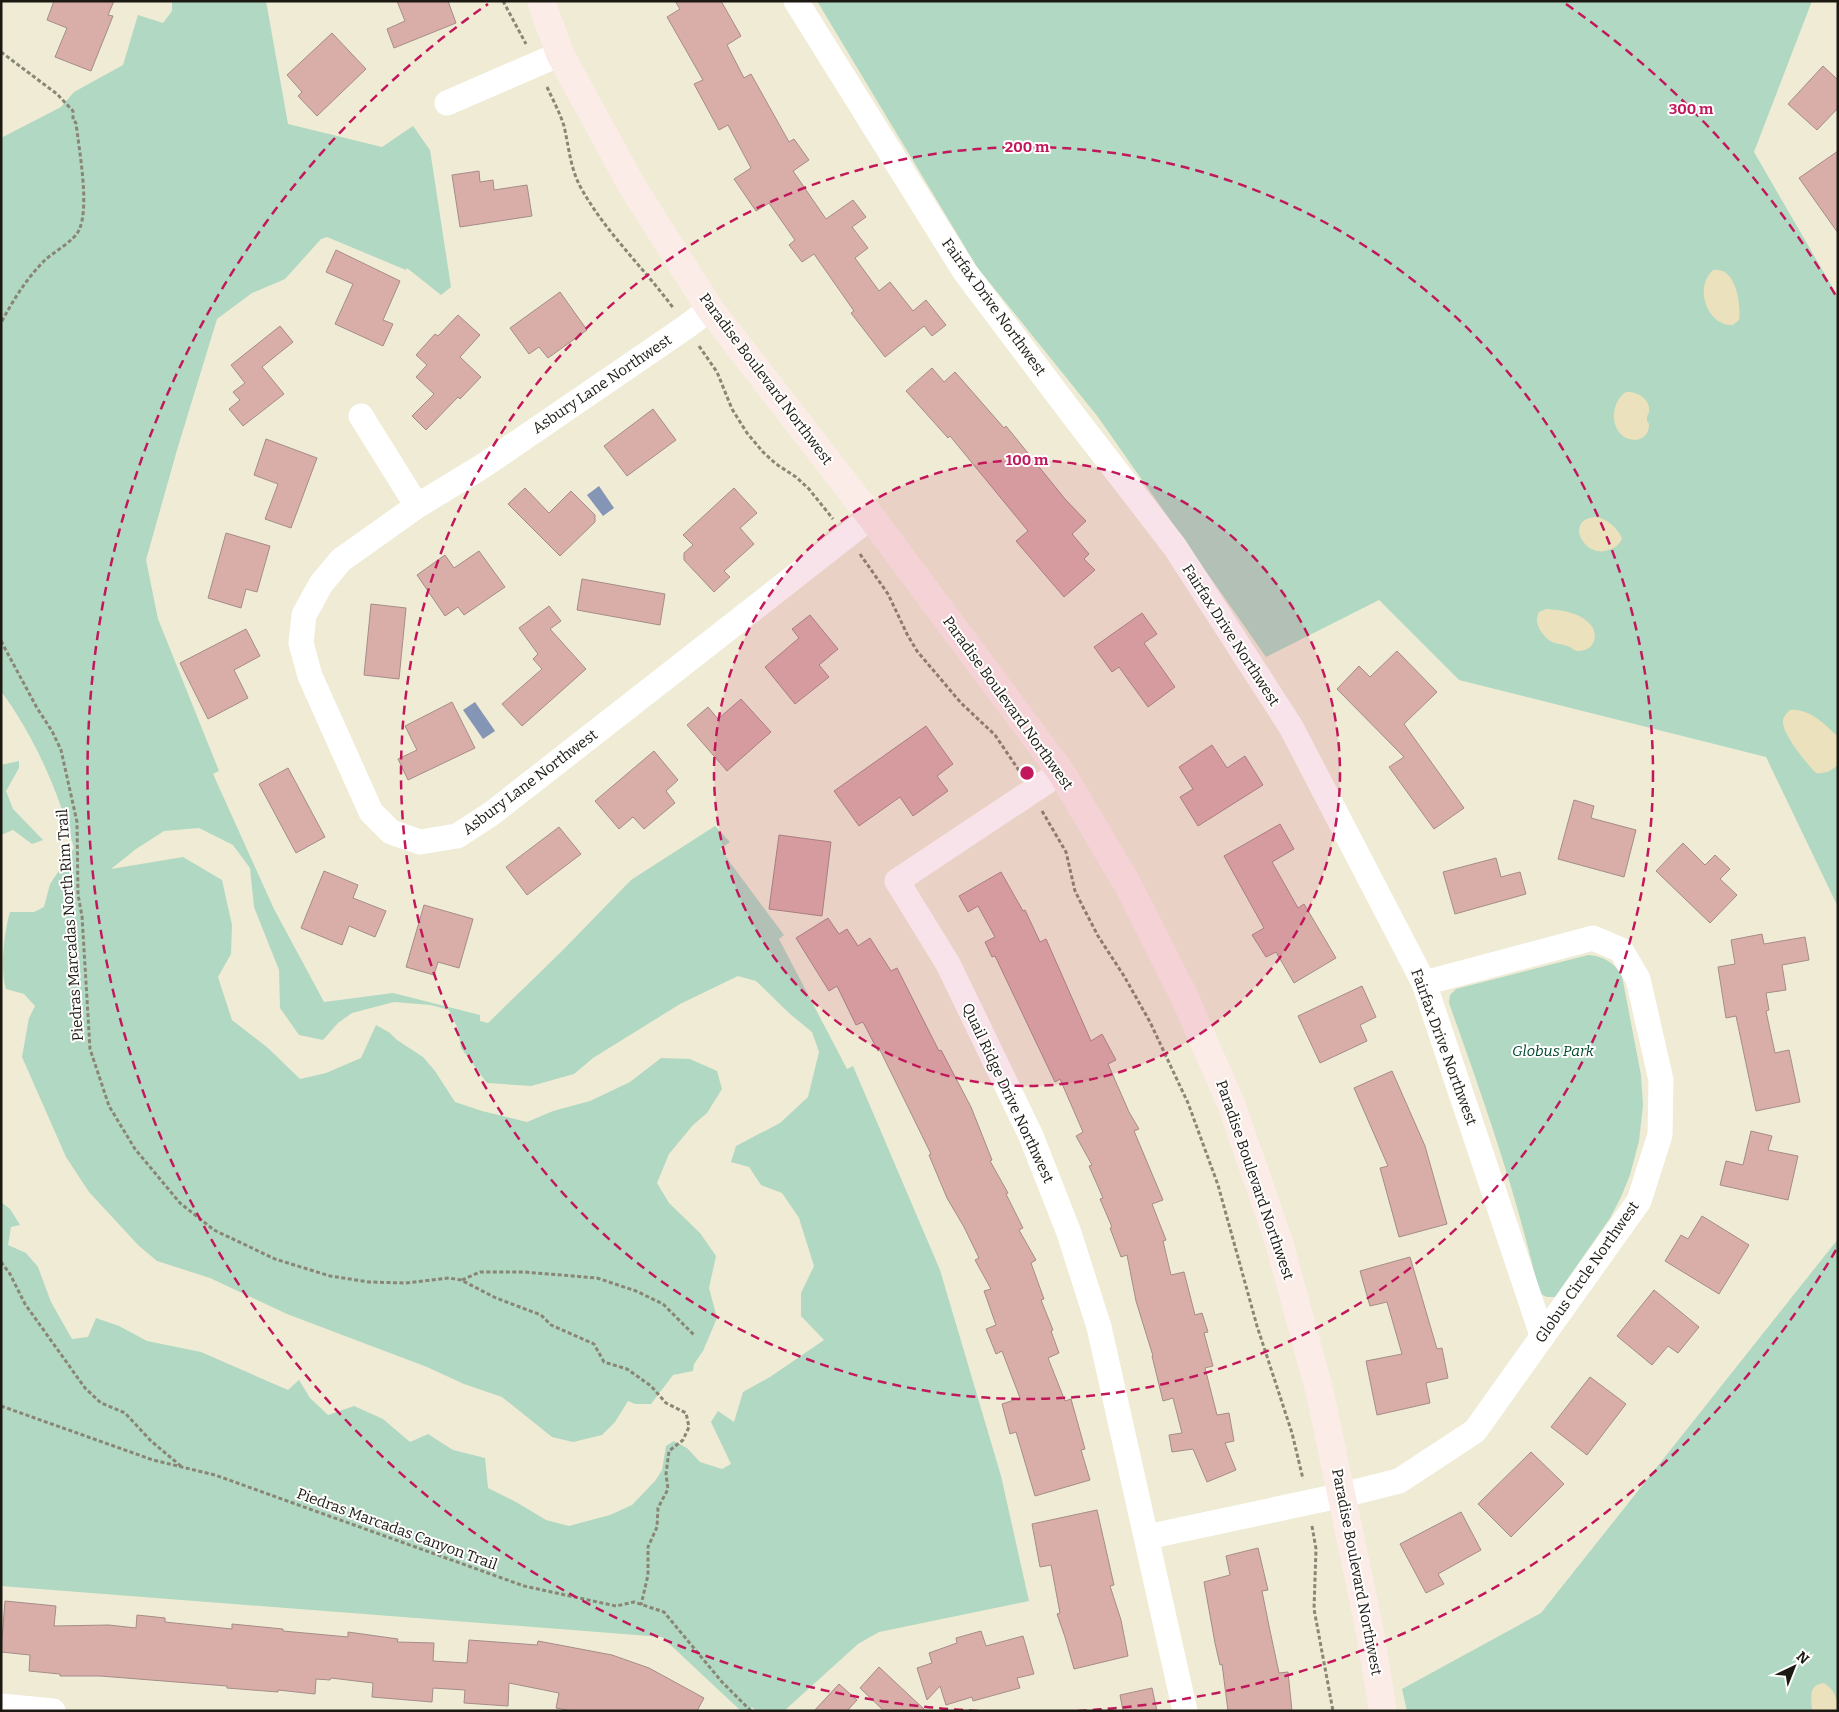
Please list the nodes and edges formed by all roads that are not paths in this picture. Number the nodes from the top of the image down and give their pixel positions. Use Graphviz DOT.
graph roads {
  1 [pos="540,1"];
  2 [pos="796,1"];
  3 [pos="560,54"];
  4 [pos="447,103"];
  5 [pos="710,309"];
  6 [pos="361,416"];
  7 [pos="417,506"];
  8 [pos="871,517"];
  9 [pos="1060,772"];
  10 [pos="1424,983"];
  11 [pos="1542,1335"];
  12 [pos="1343,1495"];
  13 [pos="1147,1537"];
  14 [pos="1,1706"];
  15 [pos="53,1711"];
  16 [pos="1185,1711"];
  17 [pos="1383,1711"];
  1 -- 3 [label="street, Paradise Boulevard Northwest"];
  2 -- 10 [label="street, Fairfax Drive Northwest"];
  3 -- 4 [label="street"];
  3 -- 5 [label="street, Paradise Boulevard Northwest"];
  5 -- 7 [label="street, Asbury Lane Northwest"];
  5 -- 8 [label="street, Paradise Boulevard Northwest"];
  6 -- 7 [label="street"];
  7 -- 8 [label="street, Asbury Lane Northwest"];
  8 -- 9 [label="street, Paradise Boulevard Northwest"];
  9 -- 12 [label="street, Paradise Boulevard Northwest"];
  9 -- 13 [label="street, Quail Ridge Drive Northwest"];
  10 -- 11 [label="street, Fairfax Drive Northwest"];
  10 -- 11 [label="street, Globus Circle Northwest"];
  11 -- 12 [label="street, Globus Circle Northwest"];
  12 -- 13 [label="street"];
  12 -- 17 [label="street, Paradise Boulevard Northwest"];
  13 -- 16 [label="street, Quail Ridge Drive Northwest"];
  14 -- 15 [label="street"];
}
